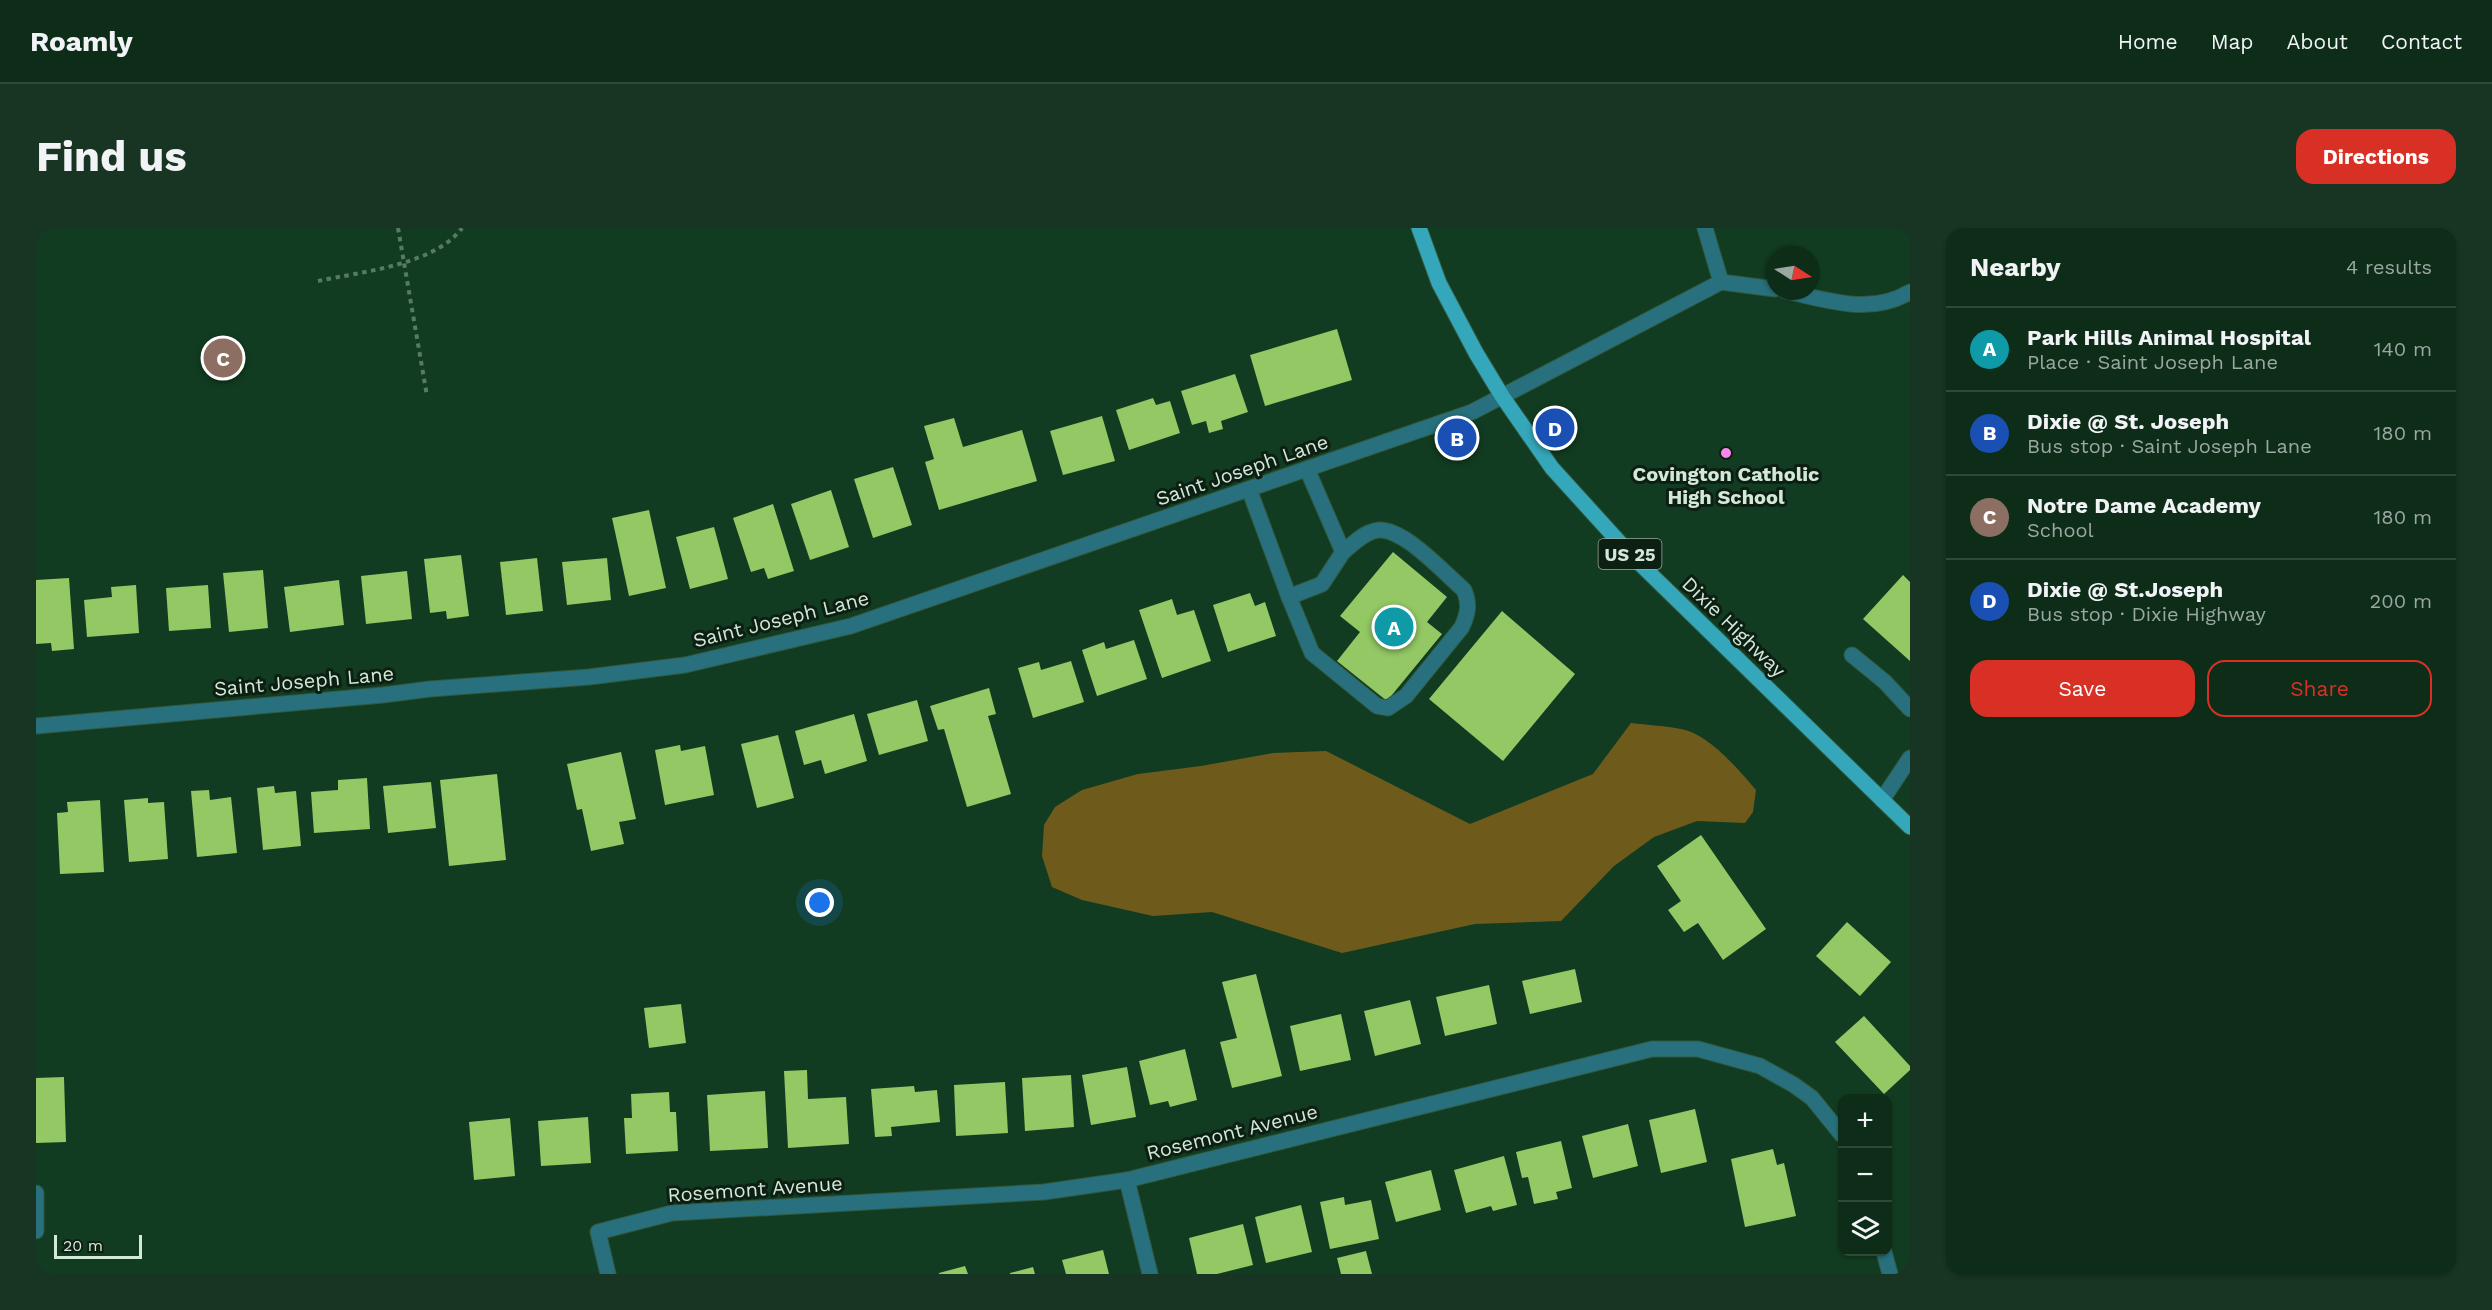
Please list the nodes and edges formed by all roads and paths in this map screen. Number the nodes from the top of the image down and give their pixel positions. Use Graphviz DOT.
graph roads {
  1 [pos="398,228"];
  2 [pos="462,228"];
  3 [pos="1419,228"];
  4 [pos="1706,228"];
  5 [pos="405,263"];
  6 [pos="318,281"];
  7 [pos="1721,282"];
  8 [pos="1766,287"];
  9 [pos="1910,292"];
  10 [pos="1820,298"];
  11 [pos="427,396"];
  12 [pos="1502,396"];
  13 [pos="1307,469"];
  14 [pos="1249,489"];
  15 [pos="1343,552"];
  16 [pos="1289,597"];
  17 [pos="1852,655"];
  18 [pos="1910,709"];
  19 [pos="36,726"];
  20 [pos="1910,758"];
  21 [pos="1882,800"];
  22 [pos="1910,827"];
  23 [pos="1838,1130"];
  24 [pos="1127,1180"];
  25 [pos="36,1192"];
  26 [pos="36,1232"];
  27 [pos="1885,1256"];
  28 [pos="608,1274"];
  29 [pos="1150,1274"];
  30 [pos="1890,1274"];
  1 -- 5 [label="path"];
  2 -- 5 [label="path"];
  3 -- 12 [label="main road, Dixie Highway / US 25"];
  4 -- 7 [label="street"];
  5 -- 6 [label="path"];
  5 -- 11 [label="path"];
  7 -- 8 [label="street"];
  7 -- 12 [label="street, Saint Joseph Lane"];
  9 -- 10 [label="street"];
  12 -- 13 [label="street, Saint Joseph Lane"];
  12 -- 21 [label="main road, Dixie Highway / US 25"];
  13 -- 14 [label="street, Saint Joseph Lane"];
  13 -- 15 [label="street"];
  14 -- 16 [label="street"];
  14 -- 19 [label="street, Saint Joseph Lane"];
  15 -- 16 [label="street"];
  15 -- 16 [label="street"];
  17 -- 18 [label="street"];
  20 -- 21 [label="street"];
  21 -- 22 [label="main road, Dixie Highway / US 25"];
  23 -- 24 [label="street, Rosemont Avenue"];
  24 -- 28 [label="street, Rosemont Avenue"];
  24 -- 29 [label="street"];
  25 -- 26 [label="street"];
  27 -- 30 [label="street"];
}
